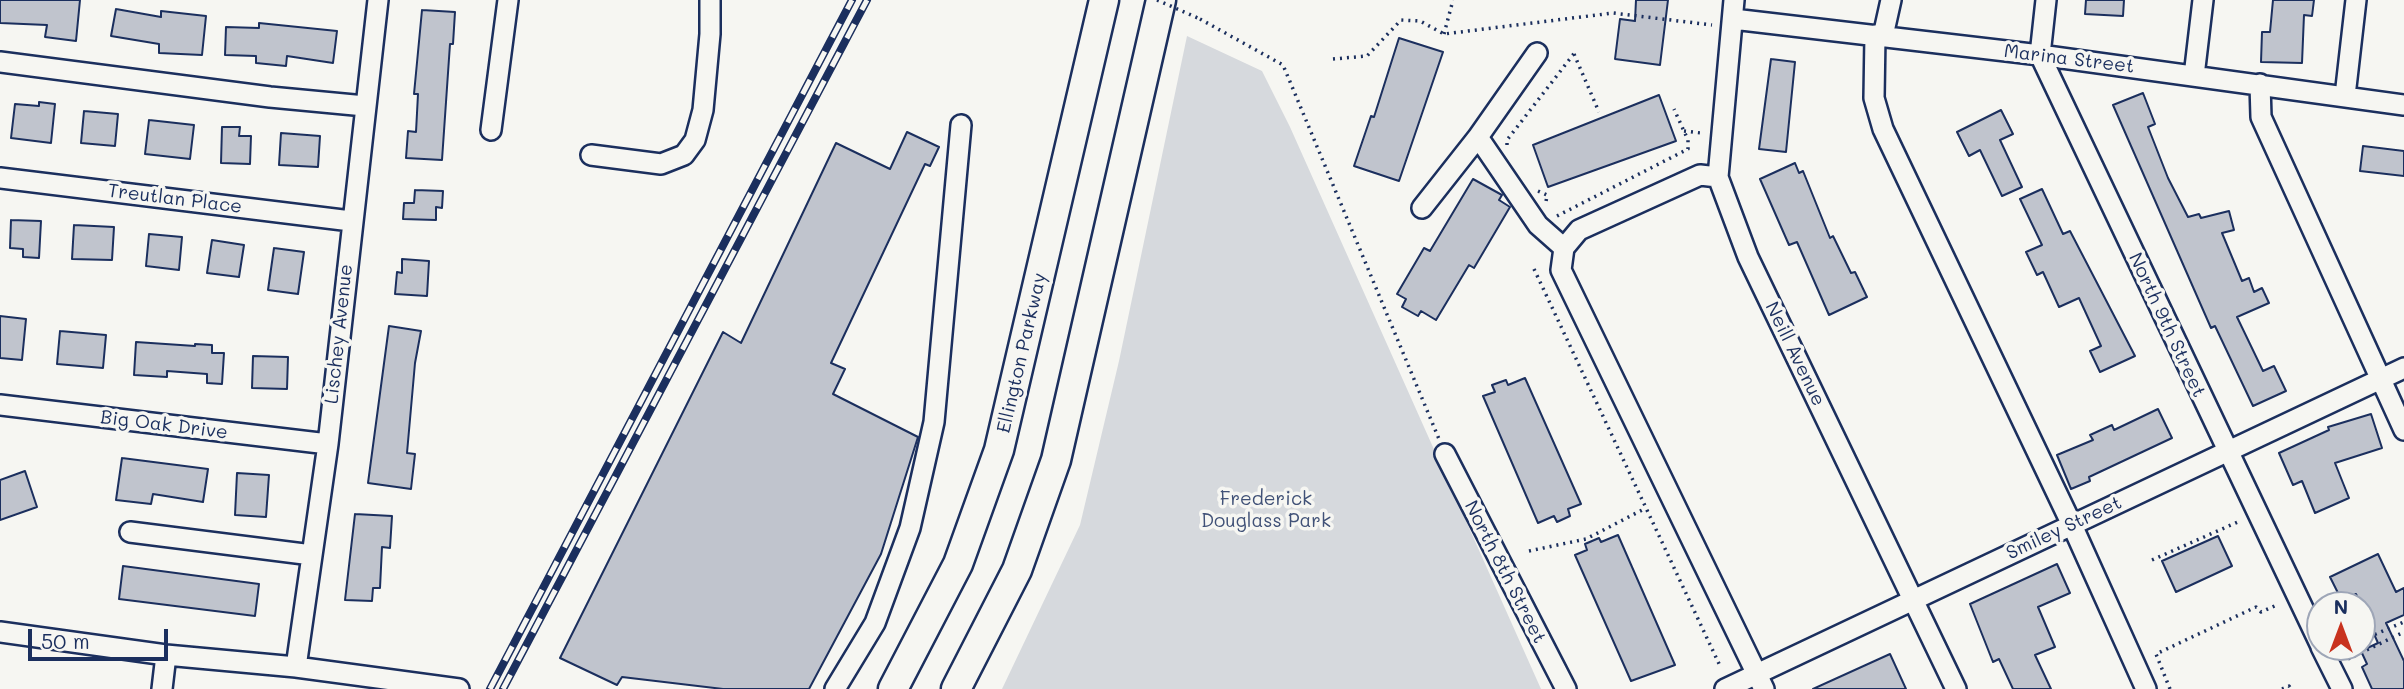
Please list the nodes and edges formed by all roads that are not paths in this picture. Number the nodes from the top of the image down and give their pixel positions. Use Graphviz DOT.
graph roads {
  1 [pos="378,0"];
  2 [pos="508,0"];
  3 [pos="709,0"];
  4 [pos="1104,0"];
  5 [pos="1159,0"];
  6 [pos="1891,0"];
  7 [pos="2046,0"];
  8 [pos="2203,0"];
  9 [pos="2356,0"];
  10 [pos="1734,9"];
  11 [pos="1879,36"];
  12 [pos="1537,53"];
  13 [pos="2040,55"];
  14 [pos="0,62"];
  15 [pos="2194,76"];
  16 [pos="2260,84"];
  17 [pos="2345,96"];
  18 [pos="2404,105"];
  19 [pos="365,106"];
  20 [pos="961,125"];
  21 [pos="491,130"];
  22 [pos="1478,137"];
  23 [pos="591,155"];
  24 [pos="1718,177"];
  25 [pos="0,178"];
  26 [pos="1422,208"];
  27 [pos="351,221"];
  28 [pos="1563,248"];
  29 [pos="2404,369"];
  30 [pos="2380,380"];
  31 [pos="0,405"];
  32 [pos="2404,430"];
  33 [pos="328,444"];
  34 [pos="2227,451"];
  35 [pos="1445,454"];
  36 [pos="2072,525"];
  37 [pos="130,532"];
  38 [pos="312,555"];
  39 [pos="1913,599"];
  40 [pos="2306,614"];
  41 [pos="0,632"];
  42 [pos="166,655"];
  43 [pos="2329,661"];
  44 [pos="296,667"];
  45 [pos="1761,681"];
  46 [pos="162,689"];
  47 [pos="459,689"];
  48 [pos="835,689"];
  49 [pos="893,689"];
  50 [pos="957,689"];
  51 [pos="1566,689"];
  52 [pos="1725,689"];
  53 [pos="1956,689"];
  54 [pos="2146,689"];
  55 [pos="2342,689"];
  1 -- 19 [label="street, Lischey Avenue"];
  2 -- 21 [label="street"];
  3 -- 23 [label="street"];
  4 -- 49 [label="highway, Ellington Parkway"];
  5 -- 50 [label="highway"];
  6 -- 11 [label="street"];
  7 -- 13 [label="street"];
  8 -- 15 [label="street"];
  9 -- 17 [label="street"];
  10 -- 11 [label="street, Marina Street"];
  10 -- 24 [label="street, Neill Avenue"];
  11 -- 13 [label="street, Marina Street"];
  11 -- 36 [label="street"];
  12 -- 22 [label="street"];
  13 -- 15 [label="street, Marina Street"];
  13 -- 34 [label="street, North 9th Street"];
  14 -- 19 [label="street"];
  15 -- 16 [label="street, Marina Street"];
  16 -- 17 [label="street, Marina Street"];
  16 -- 30 [label="street"];
  17 -- 18 [label="street, Marina Street"];
  19 -- 27 [label="street, Lischey Avenue"];
  20 -- 48 [label="street"];
  22 -- 26 [label="street"];
  22 -- 28 [label="street"];
  24 -- 28 [label="street"];
  24 -- 39 [label="street, Neill Avenue"];
  25 -- 27 [label="street, Treutlan Place"];
  27 -- 33 [label="street, Lischey Avenue"];
  28 -- 45 [label="street"];
  29 -- 30 [label="street, Smiley Street"];
  30 -- 32 [label="street"];
  30 -- 34 [label="street, Smiley Street"];
  31 -- 33 [label="street, Big Oak Drive"];
  33 -- 38 [label="street, Lischey Avenue"];
  34 -- 36 [label="street, Smiley Street"];
  34 -- 40 [label="street, North 9th Street"];
  35 -- 51 [label="street, North 8th Street"];
  36 -- 39 [label="street, Smiley Street"];
  36 -- 54 [label="street"];
  37 -- 38 [label="street"];
  38 -- 44 [label="street, Lischey Avenue"];
  39 -- 45 [label="street, Smiley Street"];
  39 -- 53 [label="street, Neill Avenue"];
  41 -- 42 [label="street"];
  42 -- 44 [label="street"];
  42 -- 46 [label="street"];
  43 -- 55 [label="street, North 9th Street"];
  44 -- 47 [label="street"];
  45 -- 52 [label="street, Smiley Street"];
}
